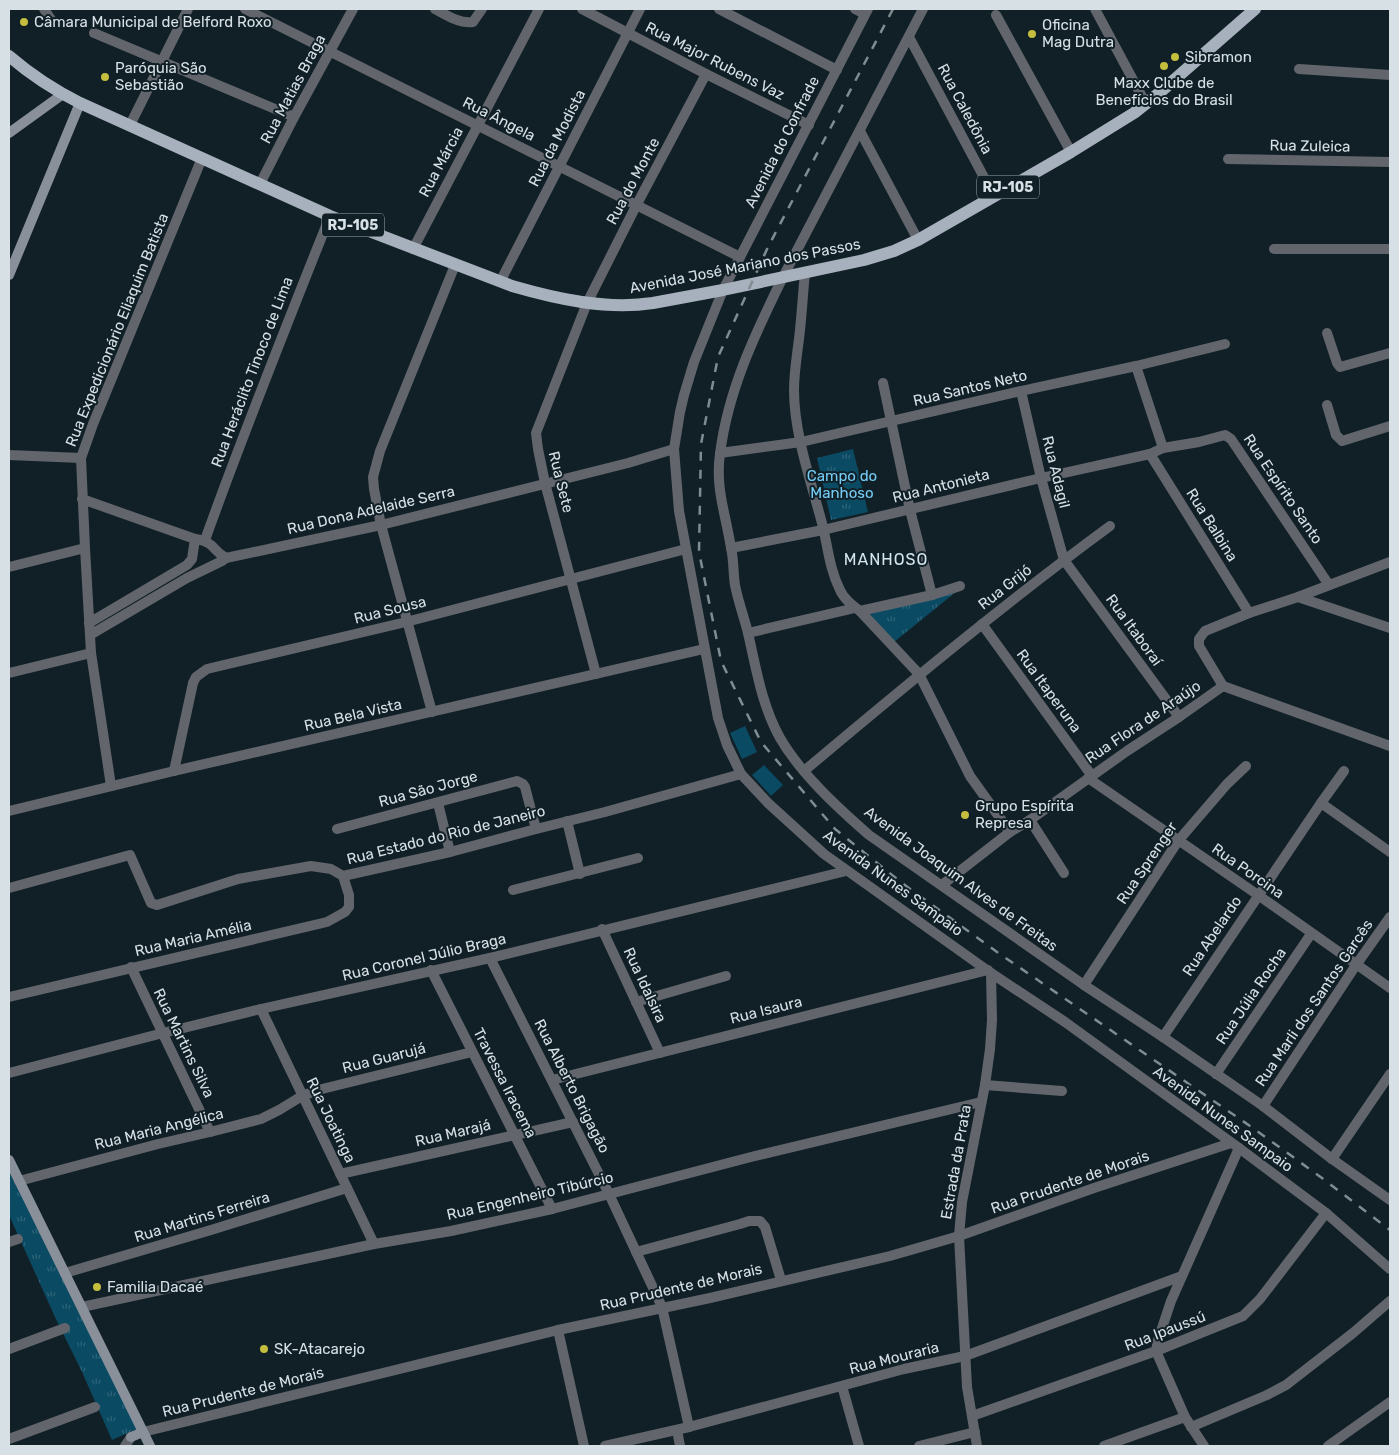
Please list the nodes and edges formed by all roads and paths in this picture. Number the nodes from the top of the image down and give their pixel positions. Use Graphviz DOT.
graph roads {
  1 [pos="44,9"];
  2 [pos="188,9"];
  3 [pos="245,9"];
  4 [pos="353,9"];
  5 [pos="435,9"];
  6 [pos="482,9"];
  7 [pos="539,9"];
  8 [pos="582,9"];
  9 [pos="640,9"];
  10 [pos="718,9"];
  11 [pos="854,9"];
  12 [pos="923,9"];
  13 [pos="1094,9"];
  14 [pos="1255,9"];
  15 [pos="866,11"];
  16 [pos="996,15"];
  17 [pos="52,22"];
  18 [pos="94,33"];
  19 [pos="627,34"];
  20 [pos="909,37"];
  21 [pos="330,51"];
  22 [pos="9,56"];
  23 [pos="162,61"];
  24 [pos="1299,69"];
  25 [pos="837,70"];
  26 [pos="706,74"];
  27 [pos="1390,75"];
  28 [pos="63,94"];
  29 [pos="80,103"];
  30 [pos="1146,104"];
  31 [pos="294,117"];
  32 [pos="130,125"];
  33 [pos="478,125"];
  34 [pos="809,125"];
  35 [pos="860,131"];
  36 [pos="9,133"];
  37 [pos="1071,152"];
  38 [pos="202,158"];
  39 [pos="1228,159"];
  40 [pos="1390,162"];
  41 [pos="559,166"];
  42 [pos="260,184"];
  43 [pos="994,196"];
  44 [pos="637,204"];
  45 [pos="330,216"];
  46 [pos="918,240"];
  47 [pos="413,249"];
  48 [pos="1274,249"];
  49 [pos="1390,249"];
  50 [pos="740,256"];
  51 [pos="456,265"];
  52 [pos="805,273"];
  53 [pos="9,275"];
  54 [pos="783,277"];
  55 [pos="500,282"];
  56 [pos="723,290"];
  57 [pos="587,303"];
  58 [pos="1327,332"];
  59 [pos="1225,344"];
  60 [pos="1390,353"];
  61 [pos="1136,366"];
  62 [pos="883,382"];
  63 [pos="1021,391"];
  64 [pos="1327,405"];
  65 [pos="890,422"];
  66 [pos="1390,426"];
  67 [pos="801,442"];
  68 [pos="1163,448"];
  69 [pos="674,449"];
  70 [pos="720,453"];
  71 [pos="1150,454"];
  72 [pos="9,455"];
  73 [pos="81,458"];
  74 [pos="1040,478"];
  75 [pos="545,483"];
  76 [pos="82,499"];
  77 [pos="910,510"];
  78 [pos="381,525"];
  79 [pos="1110,526"];
  80 [pos="824,530"];
  81 [pos="200,540"];
  82 [pos="85,548"];
  83 [pos="732,548"];
  84 [pos="686,549"];
  85 [pos="226,558"];
  86 [pos="1064,560"];
  87 [pos="1390,562"];
  88 [pos="9,567"];
  89 [pos="570,579"];
  90 [pos="1329,585"];
  91 [pos="960,586"];
  92 [pos="932,595"];
  93 [pos="1298,597"];
  94 [pos="857,610"];
  95 [pos="1249,613"];
  96 [pos="406,622"];
  97 [pos="89,623"];
  98 [pos="982,624"];
  99 [pos="1390,628"];
  100 [pos="748,633"];
  101 [pos="90,635"];
  102 [pos="704,649"];
  103 [pos="91,653"];
  104 [pos="9,672"];
  105 [pos="596,674"];
  106 [pos="919,674"];
  107 [pos="1223,686"];
  108 [pos="432,712"];
  109 [pos="1179,717"];
  110 [pos="1390,746"];
  111 [pos="1246,766"];
  112 [pos="174,771"];
  113 [pos="804,771"];
  114 [pos="1344,772"];
  115 [pos="741,774"];
  116 [pos="1090,777"];
  117 [pos="111,786"];
  118 [pos="438,803"];
  119 [pos="1321,803"];
  120 [pos="9,811"];
  121 [pos="1030,820"];
  122 [pos="567,821"];
  123 [pos="337,829"];
  124 [pos="536,829"];
  125 [pos="1010,832"];
  126 [pos="1178,841"];
  127 [pos="450,852"];
  128 [pos="1390,852"];
  129 [pos="638,858"];
  130 [pos="846,871"];
  131 [pos="1064,873"];
  132 [pos="580,874"];
  133 [pos="343,876"];
  134 [pos="942,886"];
  135 [pos="9,888"];
  136 [pos="513,890"];
  137 [pos="1258,895"];
  138 [pos="1390,917"];
  139 [pos="602,930"];
  140 [pos="1311,934"];
  141 [pos="490,958"];
  142 [pos="1356,965"];
  143 [pos="131,967"];
  144 [pos="431,970"];
  145 [pos="989,971"];
  146 [pos="726,976"];
  147 [pos="1084,985"];
  148 [pos="1390,988"];
  149 [pos="9,997"];
  150 [pos="636,1002"];
  151 [pos="261,1009"];
  152 [pos="163,1033"];
  153 [pos="1162,1037"];
  154 [pos="472,1052"];
  155 [pos="660,1053"];
  156 [pos="9,1073"];
  157 [pos="1216,1074"];
  158 [pos="1390,1074"];
  159 [pos="552,1080"];
  160 [pos="985,1085"];
  161 [pos="1062,1091"];
  162 [pos="302,1096"];
  163 [pos="981,1102"];
  164 [pos="1263,1106"];
  165 [pos="573,1122"];
  166 [pos="210,1132"];
  167 [pos="514,1135"];
  168 [pos="1235,1146"];
  169 [pos="1332,1159"];
  170 [pos="9,1160"];
  171 [pos="340,1174"];
  172 [pos="19,1181"];
  173 [pos="347,1188"];
  174 [pos="609,1194"];
  175 [pos="1390,1200"];
  176 [pos="552,1209"];
  177 [pos="1326,1213"];
  178 [pos="959,1236"];
  179 [pos="374,1244"];
  180 [pos="636,1252"];
  181 [pos="1390,1269"];
  182 [pos="64,1274"];
  183 [pos="1182,1276"];
  184 [pos="781,1280"];
  185 [pos="1390,1301"];
  186 [pos="82,1307"];
  187 [pos="662,1308"];
  188 [pos="65,1328"];
  189 [pos="558,1330"];
  190 [pos="9,1348"];
  191 [pos="1156,1351"];
  192 [pos="965,1356"];
  193 [pos="842,1386"];
  194 [pos="1390,1402"];
  195 [pos="95,1407"];
  196 [pos="972,1416"];
  197 [pos="1185,1417"];
  198 [pos="689,1427"];
  199 [pos="1191,1427"];
  200 [pos="677,1430"];
  201 [pos="143,1432"];
  202 [pos="975,1432"];
  203 [pos="9,1439"];
  204 [pos="128,1442"];
  205 [pos="150,1446"];
  206 [pos="584,1446"];
  207 [pos="605,1446"];
  208 [pos="680,1446"];
  209 [pos="859,1446"];
  210 [pos="919,1446"];
  211 [pos="977,1446"];
  212 [pos="1104,1446"];
  213 [pos="1204,1446"];
  214 [pos="1328,1446"];
  1 -- 17 [label="street"];
  2 -- 23 [label="street"];
  3 -- 21 [label="street, Rua Ângela"];
  4 -- 21 [label="street, Rua Matias Braga"];
  5 -- 6 [label="street"];
  7 -- 33 [label="street, Rua Márcia"];
  8 -- 19 [label="street, Rua Major Rubens Vaz"];
  9 -- 19 [label="street, Rua da Modista"];
  10 -- 25 [label="street"];
  11 -- 15 [label="street"];
  12 -- 20 [label="street, Avenida Joaquim Alves de Freitas"];
  13 -- 30 [label="street"];
  14 -- 30 [label="main road, Avenida José Mariano dos Passos / RJ-105"];
  15 -- 25 [label="street, Avenida do Confrade"];
  16 -- 37 [label="street"];
  18 -- 23 [label="street"];
  19 -- 26 [label="street, Rua Major Rubens Vaz"];
  19 -- 41 [label="street, Rua da Modista"];
  20 -- 35 [label="street, Avenida Joaquim Alves de Freitas"];
  20 -- 43 [label="street, Rua Caledônia"];
  21 -- 31 [label="street, Rua Matias Braga"];
  21 -- 33 [label="street, Rua Ângela"];
  22 -- 28 [label="main road, Avenida José Mariano dos Passos / RJ-105"];
  23 -- 31 [label="street"];
  23 -- 32 [label="street"];
  24 -- 27 [label="street"];
  25 -- 34 [label="street, Avenida do Confrade"];
  26 -- 34 [label="street, Rua Major Rubens Vaz"];
  26 -- 44 [label="street, Rua do Monte"];
  28 -- 29 [label="main road, Avenida José Mariano dos Passos / RJ-105"];
  28 -- 36 [label="main road"];
  29 -- 32 [label="main road, Avenida José Mariano dos Passos / RJ-105"];
  29 -- 53 [label="main road"];
  30 -- 37 [label="main road, Avenida José Mariano dos Passos / RJ-105"];
  31 -- 42 [label="street, Rua Matias Braga"];
  32 -- 38 [label="main road, Avenida José Mariano dos Passos / RJ-105"];
  33 -- 41 [label="street, Rua Ângela"];
  33 -- 47 [label="street, Rua Márcia"];
  34 -- 50 [label="street, Avenida do Confrade"];
  35 -- 46 [label="street"];
  35 -- 54 [label="street, Avenida Joaquim Alves de Freitas"];
  37 -- 43 [label="main road, Avenida José Mariano dos Passos / RJ-105"];
  38 -- 42 [label="main road, Avenida José Mariano dos Passos / RJ-105"];
  38 -- 73 [label="street, Rua Expedicionário Eliaquim Batista"];
  39 -- 40 [label="street, Rua Zuleica"];
  41 -- 44 [label="street, Rua Ângela"];
  41 -- 55 [label="street, Rua da Modista"];
  42 -- 45 [label="main road, Avenida José Mariano dos Passos / RJ-105"];
  43 -- 46 [label="main road, Avenida José Mariano dos Passos / RJ-105"];
  44 -- 50 [label="street, Rua Ângela"];
  44 -- 57 [label="street, Rua do Monte"];
  45 -- 47 [label="main road, Avenida José Mariano dos Passos / RJ-105"];
  45 -- 81 [label="street, Rua Heráclito Tinoco de Lima"];
  46 -- 52 [label="main road, Avenida José Mariano dos Passos / RJ-105"];
  47 -- 51 [label="main road, Avenida José Mariano dos Passos / RJ-105"];
  48 -- 49 [label="street"];
  50 -- 56 [label="street, Avenida do Confrade"];
  51 -- 55 [label="main road, Avenida José Mariano dos Passos / RJ-105"];
  51 -- 78 [label="street"];
  52 -- 54 [label="main road, Avenida José Mariano dos Passos / RJ-105"];
  52 -- 67 [label="street"];
  54 -- 56 [label="main road, Avenida José Mariano dos Passos / RJ-105"];
  54 -- 70 [label="street, Avenida Joaquim Alves de Freitas"];
  55 -- 57 [label="main road, Avenida José Mariano dos Passos / RJ-105"];
  56 -- 57 [label="main road, Avenida José Mariano dos Passos / RJ-105"];
  56 -- 69 [label="street, Avenida Nunes Sampaio"];
  57 -- 75 [label="street, Rua Sete"];
  58 -- 60 [label="street"];
  59 -- 61 [label="street, Rua Santos Neto"];
  61 -- 63 [label="street, Rua Santos Neto"];
  61 -- 68 [label="street"];
  62 -- 65 [label="street"];
  63 -- 65 [label="street, Rua Santos Neto"];
  63 -- 74 [label="street, Rua Adagil"];
  64 -- 66 [label="street"];
  65 -- 67 [label="street, Rua Santos Neto"];
  65 -- 77 [label="street"];
  67 -- 70 [label="street, Rua Santos Neto"];
  67 -- 80 [label="street"];
  68 -- 71 [label="street, Rua Espírito Santo"];
  68 -- 90 [label="street, Rua Espírito Santo"];
  69 -- 75 [label="street, Rua Dona Adelaide Serra"];
  69 -- 84 [label="street, Avenida Nunes Sampaio"];
  70 -- 83 [label="street, Avenida Joaquim Alves de Freitas"];
  71 -- 74 [label="street, Rua Antonieta"];
  71 -- 95 [label="street, Rua Balbina"];
  72 -- 73 [label="street"];
  73 -- 76 [label="street, Rua Expedicionário Eliaquim Batista"];
  74 -- 77 [label="street, Rua Antonieta"];
  74 -- 86 [label="street, Rua Adagil"];
  75 -- 78 [label="street, Rua Dona Adelaide Serra"];
  75 -- 89 [label="street, Rua Sete"];
  76 -- 81 [label="street"];
  76 -- 82 [label="street, Rua Expedicionário Eliaquim Batista"];
  77 -- 80 [label="street, Rua Antonieta"];
  77 -- 92 [label="street"];
  78 -- 85 [label="street, Rua Dona Adelaide Serra"];
  78 -- 96 [label="street"];
  79 -- 86 [label="street, Rua Grijó"];
  80 -- 83 [label="street, Rua Antonieta"];
  80 -- 94 [label="street"];
  81 -- 85 [label="street"];
  81 -- 97 [label="street, Rua Heráclito Tinoco de Lima"];
  82 -- 88 [label="street"];
  82 -- 97 [label="street, Rua Expedicionário Eliaquim Batista"];
  83 -- 100 [label="street, Avenida Joaquim Alves de Freitas"];
  84 -- 89 [label="street, Rua Sousa"];
  84 -- 102 [label="street, Avenida Nunes Sampaio"];
  85 -- 101 [label="street, Rua Dona Adelaide Serra"];
  86 -- 98 [label="street, Rua Grijó"];
  86 -- 109 [label="street, Rua Itaboraí"];
  87 -- 90 [label="street, Rua Flora de Araújo"];
  89 -- 96 [label="street, Rua Sousa"];
  89 -- 105 [label="street, Rua Sete"];
  90 -- 93 [label="street, Rua Flora de Araújo"];
  91 -- 92 [label="street"];
  92 -- 94 [label="street"];
  93 -- 95 [label="street, Rua Flora de Araújo"];
  93 -- 99 [label="street"];
  94 -- 100 [label="street"];
  94 -- 106 [label="street"];
  95 -- 107 [label="street, Rua Flora de Araújo"];
  96 -- 108 [label="street"];
  96 -- 112 [label="street, Rua Sousa"];
  97 -- 101 [label="street, Rua Expedicionário Eliaquim Batista"];
  98 -- 106 [label="street, Rua Grijó"];
  98 -- 116 [label="street, Rua Itaperuna"];
  100 -- 113 [label="street, Avenida Joaquim Alves de Freitas"];
  101 -- 103 [label="street, Rua Expedicionário Eliaquim Batista"];
  102 -- 105 [label="street, Rua Bela Vista"];
  102 -- 115 [label="street, Avenida Nunes Sampaio"];
  103 -- 104 [label="street"];
  103 -- 117 [label="street, Rua Expedicionário Eliaquim Batista"];
  105 -- 108 [label="street, Rua Bela Vista"];
  106 -- 113 [label="street, Rua Grijó"];
  106 -- 125 [label="street"];
  107 -- 109 [label="street, Rua Flora de Araújo"];
  107 -- 110 [label="street"];
  108 -- 112 [label="street, Rua Bela Vista"];
  109 -- 116 [label="street, Rua Flora de Araújo"];
  111 -- 126 [label="street, Rua Sprenger"];
  112 -- 117 [label="street, Rua Bela Vista"];
  113 -- 134 [label="street, Avenida Joaquim Alves de Freitas"];
  114 -- 119 [label="street, Rua Abelardo"];
  115 -- 122 [label="street, Rua Estado do Rio de Janeiro"];
  115 -- 130 [label="street, Avenida Nunes Sampaio"];
  116 -- 121 [label="street, Rua Flora de Araújo"];
  116 -- 126 [label="street, Rua Porcina"];
  117 -- 120 [label="street, Rua Bela Vista"];
  118 -- 123 [label="street, Rua São Jorge"];
  118 -- 124 [label="street, Rua São Jorge"];
  118 -- 127 [label="street"];
  119 -- 128 [label="street"];
  119 -- 137 [label="street, Rua Abelardo"];
  121 -- 125 [label="street, Rua Flora de Araújo"];
  121 -- 131 [label="street"];
  122 -- 124 [label="street, Rua Estado do Rio de Janeiro"];
  122 -- 132 [label="street"];
  124 -- 127 [label="street, Rua Estado do Rio de Janeiro"];
  125 -- 134 [label="street, Rua Flora de Araújo"];
  126 -- 137 [label="street, Rua Porcina"];
  126 -- 147 [label="street, Rua Sprenger"];
  127 -- 133 [label="street, Rua Estado do Rio de Janeiro"];
  129 -- 132 [label="street"];
  130 -- 139 [label="street, Rua Coronel Júlio Braga"];
  130 -- 145 [label="street, Avenida Nunes Sampaio"];
  132 -- 136 [label="street"];
  133 -- 135 [label="street, Rua Estado do Rio de Janeiro"];
  133 -- 143 [label="street, Rua Maria Amélia"];
  134 -- 147 [label="street, Avenida Joaquim Alves de Freitas"];
  137 -- 140 [label="street, Rua Porcina"];
  137 -- 153 [label="street, Rua Abelardo"];
  138 -- 142 [label="street, Rua Marli dos Santos Garcês"];
  139 -- 141 [label="street, Rua Coronel Júlio Braga"];
  139 -- 150 [label="street, Rua Idalsira"];
  140 -- 142 [label="street, Rua Porcina"];
  140 -- 157 [label="street, Rua Júlia Rocha"];
  141 -- 144 [label="street, Rua Coronel Júlio Braga"];
  141 -- 159 [label="street, Rua Alberto Brigagão"];
  142 -- 148 [label="street, Rua Porcina"];
  142 -- 164 [label="street, Rua Marli dos Santos Garcês"];
  143 -- 149 [label="street, Rua Maria Amélia"];
  143 -- 152 [label="street, Rua Martins Silva"];
  144 -- 151 [label="street, Rua Coronel Júlio Braga"];
  144 -- 154 [label="street, Travessa Iracema"];
  145 -- 155 [label="street, Rua Isaura"];
  145 -- 160 [label="street, Estrada da Prata"];
  145 -- 168 [label="street, Avenida Nunes Sampaio"];
  146 -- 150 [label="street"];
  147 -- 153 [label="street, Avenida Joaquim Alves de Freitas"];
  150 -- 155 [label="street, Rua Idalsira"];
  151 -- 152 [label="street, Rua Coronel Júlio Braga"];
  151 -- 162 [label="street, Rua Joatinga"];
  152 -- 156 [label="street, Rua Coronel Júlio Braga"];
  152 -- 166 [label="street, Rua Martins Silva"];
  153 -- 157 [label="street, Avenida Joaquim Alves de Freitas"];
  154 -- 162 [label="street, Rua Guarujá"];
  154 -- 167 [label="street, Travessa Iracema"];
  155 -- 159 [label="street, Rua Isaura"];
  157 -- 164 [label="street, Avenida Joaquim Alves de Freitas"];
  158 -- 169 [label="street"];
  159 -- 165 [label="street, Rua Alberto Brigagão"];
  160 -- 161 [label="street"];
  160 -- 163 [label="street, Estrada da Prata"];
  162 -- 166 [label="street, Rua Maria Angélica"];
  162 -- 171 [label="street, Rua Joatinga"];
  163 -- 174 [label="street, Rua Engenheiro Tibúrcio"];
  163 -- 178 [label="street, Estrada da Prata"];
  164 -- 169 [label="street, Avenida Joaquim Alves de Freitas"];
  165 -- 167 [label="street, Rua Marajá"];
  165 -- 174 [label="street, Rua Alberto Brigagão"];
  166 -- 172 [label="street, Rua Maria Angélica"];
  167 -- 171 [label="street, Rua Marajá"];
  167 -- 176 [label="street, Travessa Iracema"];
  168 -- 177 [label="street, Avenida Nunes Sampaio"];
  168 -- 178 [label="street, Rua Prudente de Morais"];
  168 -- 183 [label="street"];
  169 -- 175 [label="street, Avenida Joaquim Alves de Freitas"];
  170 -- 172 [label="main road"];
  171 -- 173 [label="street, Rua Joatinga"];
  172 -- 182 [label="main road"];
  173 -- 179 [label="street, Rua Joatinga"];
  173 -- 182 [label="street, Rua Martins Ferreira"];
  174 -- 176 [label="street, Rua Engenheiro Tibúrcio"];
  174 -- 180 [label="street, Rua Alberto Brigagão"];
  176 -- 179 [label="street, Rua Engenheiro Tibúrcio"];
  177 -- 181 [label="street, Avenida Nunes Sampaio"];
  177 -- 191 [label="street, Rua Ipaussú"];
  178 -- 184 [label="street, Rua Prudente de Morais"];
  178 -- 192 [label="street, Estrada da Prata"];
  179 -- 186 [label="street, Rua Engenheiro Tibúrcio"];
  180 -- 184 [label="street"];
  180 -- 187 [label="street, Rua Alberto Brigagão"];
  182 -- 186 [label="main road"];
  183 -- 191 [label="street"];
  183 -- 192 [label="street, Rua Mouraria"];
  184 -- 187 [label="street, Rua Prudente de Morais"];
  185 -- 199 [label="street"];
  186 -- 201 [label="main road"];
  187 -- 189 [label="street, Rua Prudente de Morais"];
  187 -- 198 [label="street, Rua Alberto Brigagão"];
  188 -- 190 [label="street"];
  189 -- 201 [label="street, Rua Prudente de Morais"];
  189 -- 206 [label="street"];
  191 -- 196 [label="street, Rua Ipaussú"];
  191 -- 197 [label="street"];
  192 -- 193 [label="street, Rua Mouraria"];
  192 -- 196 [label="street, Estrada da Prata"];
  193 -- 198 [label="street, Rua Mouraria"];
  193 -- 209 [label="street"];
  194 -- 214 [label="street"];
  195 -- 203 [label="street"];
  196 -- 202 [label="street, Estrada da Prata"];
  197 -- 199 [label="street"];
  197 -- 212 [label="street"];
  198 -- 200 [label="street, Rua Mouraria"];
  199 -- 213 [label="street"];
  200 -- 207 [label="street, Rua Mouraria"];
  200 -- 208 [label="street"];
  201 -- 204 [label="main road, Rua Prudente de Morais"];
  201 -- 205 [label="main road"];
  202 -- 210 [label="street"];
  202 -- 211 [label="street, Estrada da Prata"];
}
